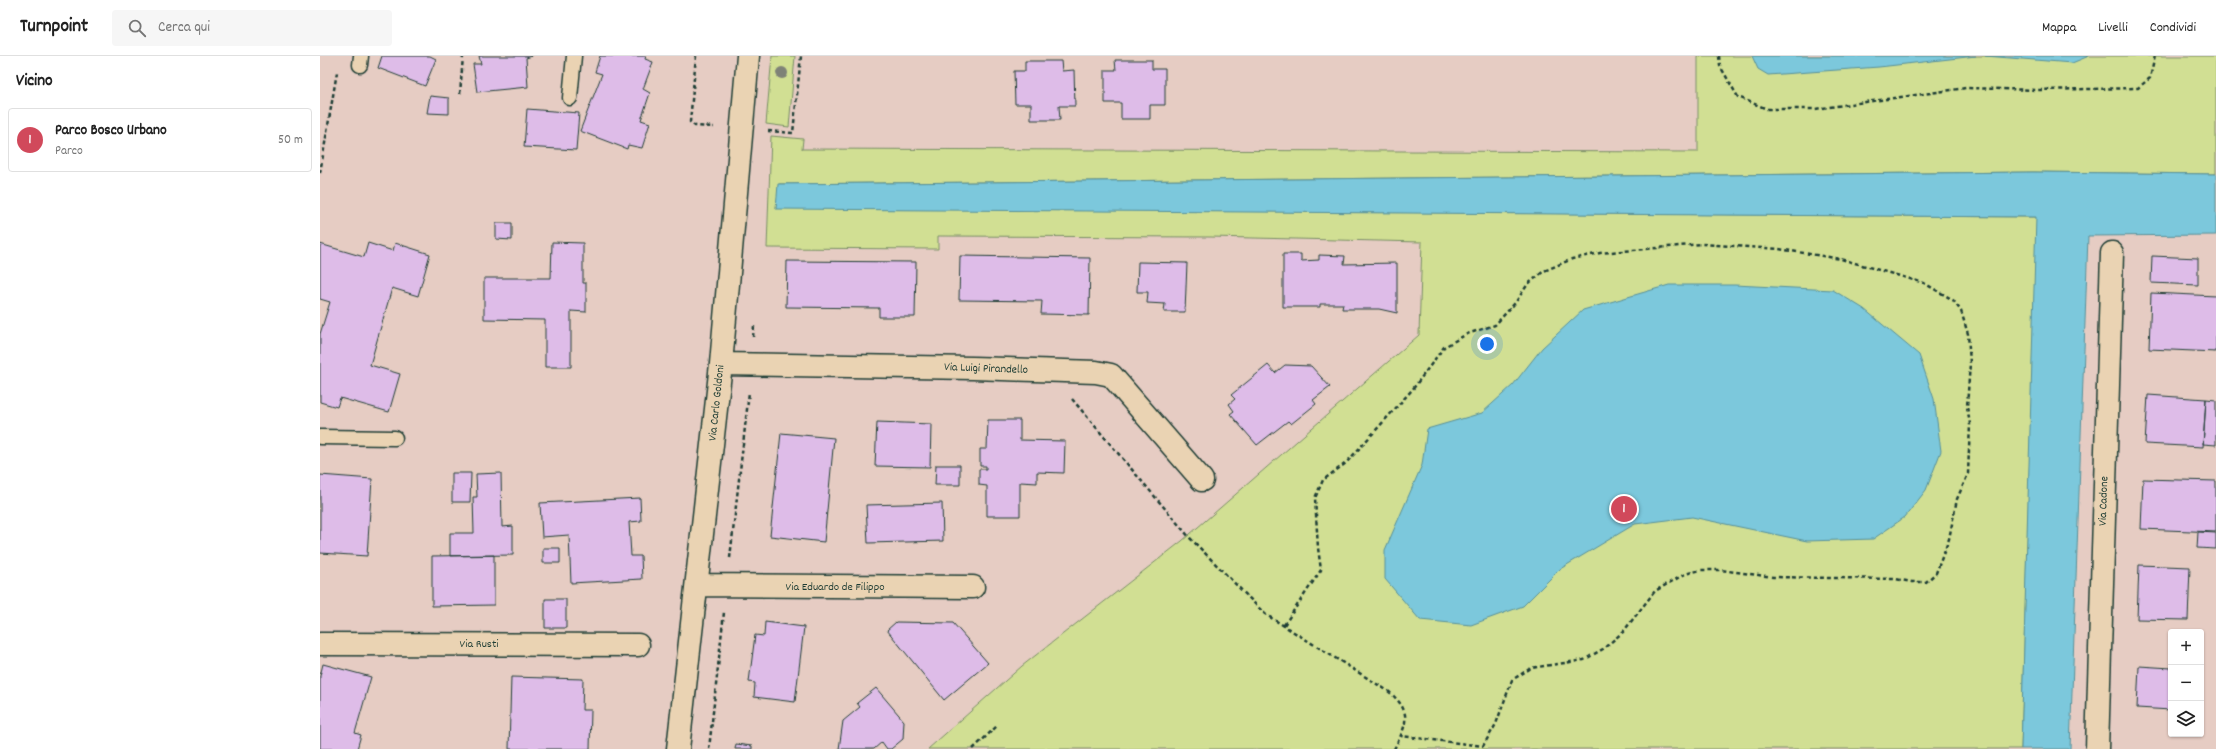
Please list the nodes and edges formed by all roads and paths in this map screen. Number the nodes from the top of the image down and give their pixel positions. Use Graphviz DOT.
graph roads {
  1 [pos="463,56"];
  2 [pos="574,56"];
  3 [pos="748,56"];
  4 [pos="801,56"];
  5 [pos="1719,56"];
  6 [pos="2154,56"];
  7 [pos="339,64"];
  8 [pos="460,94"];
  9 [pos="570,98"];
  10 [pos="764,131"];
  11 [pos="320,173"];
  12 [pos="2112,253"];
  13 [pos="721,364"];
  14 [pos="748,393"];
  15 [pos="756,393"];
  16 [pos="1064,399"];
  17 [pos="320,437"];
  18 [pos="395,438"];
  19 [pos="1202,480"];
  20 [pos="697,585"];
  21 [pos="973,587"];
  22 [pos="1284,625"];
  23 [pos="320,644"];
  24 [pos="638,646"];
  25 [pos="997,726"];
  26 [pos="1401,736"];
  27 [pos="678,749"];
  28 [pos="973,749"];
  29 [pos="1394,749"];
  30 [pos="2097,749"];
  1 -- 8 [label="path"];
  2 -- 9 [label="lane"];
  3 -- 13 [label="street, Via Carlo Goldoni"];
  4 -- 10 [label="path"];
  5 -- 6 [label="path"];
  7 -- 11 [label="path"];
  12 -- 30 [label="street, Via Cadone"];
  13 -- 19 [label="street, Via Luigi Pirandello"];
  13 -- 20 [label="street, Via Carlo Goldoni"];
  14 -- 15 [label="path"];
  16 -- 22 [label="path"];
  17 -- 18 [label="lane"];
  20 -- 21 [label="street, Via Eduardo de Filippo"];
  20 -- 27 [label="street, Via Carlo Goldoni"];
  22 -- 26 [label="path"];
  22 -- 26 [label="path"];
  23 -- 24 [label="street, Via Rusti"];
  25 -- 28 [label="path"];
  26 -- 29 [label="path"];
}
